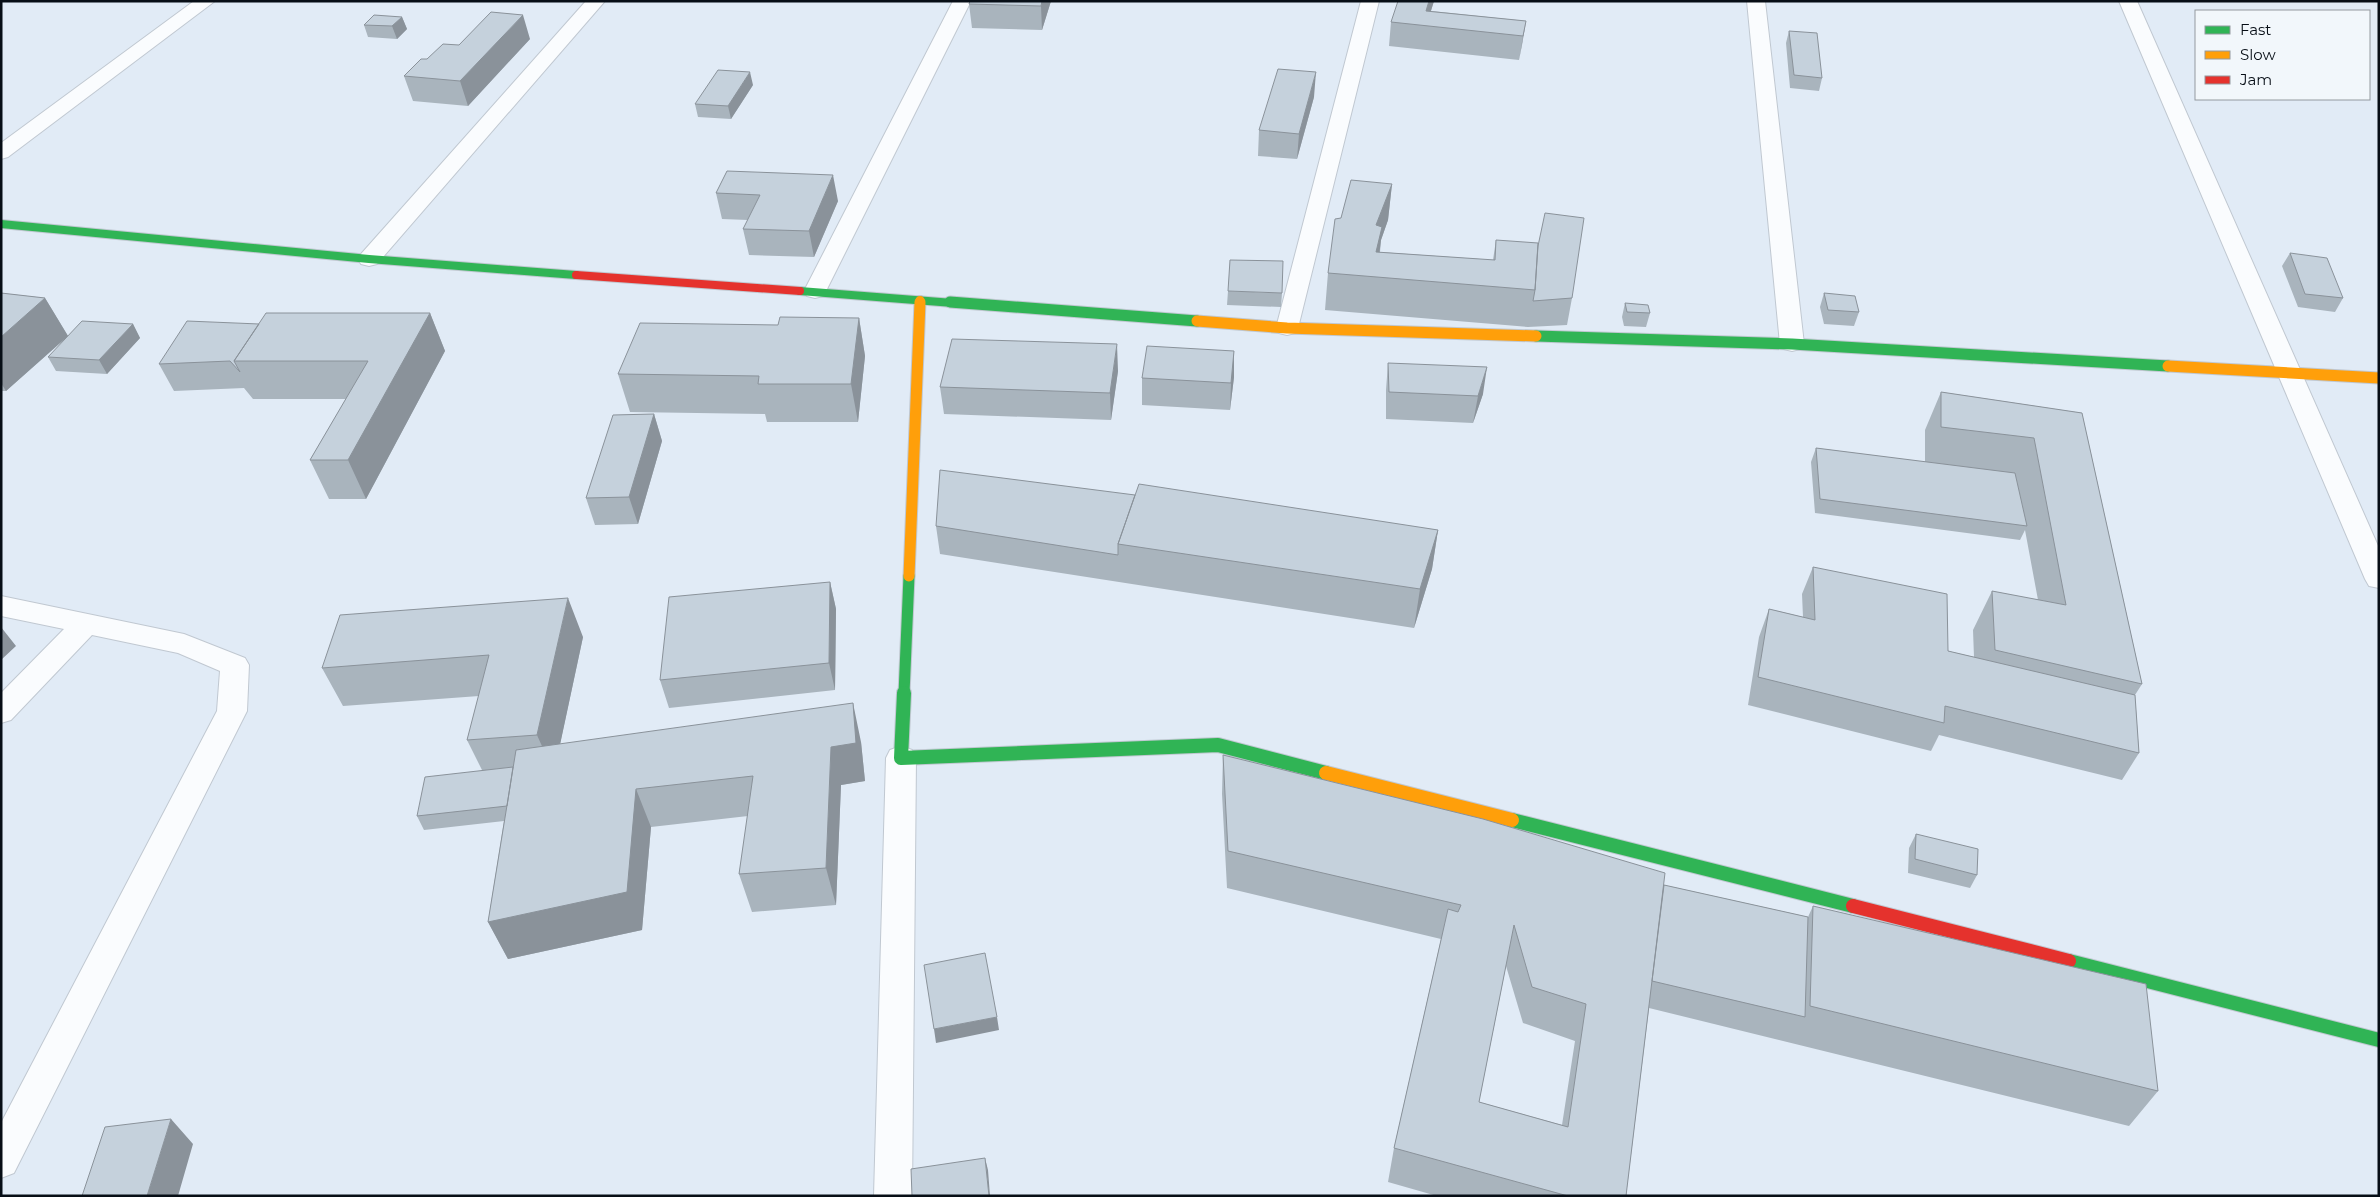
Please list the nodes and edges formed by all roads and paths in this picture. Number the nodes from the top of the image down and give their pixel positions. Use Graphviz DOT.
graph roads {
  1 [pos="206,1"];
  2 [pos="596,1"];
  3 [pos="962,1"];
  4 [pos="1370,1"];
  5 [pos="1756,1"];
  6 [pos="2128,1"];
  7 [pos="1,153"];
  8 [pos="2,226"];
  9 [pos="369,259"];
  10 [pos="815,291"];
  11 [pos="920,300"];
  12 [pos="1287,328"];
  13 [pos="1792,344"];
  14 [pos="2289,371"];
  15 [pos="2379,378"];
  16 [pos="2379,579"];
  17 [pos="1,606"];
  18 [pos="87,623"];
  19 [pos="1,712"];
  20 [pos="901,758"];
  21 [pos="2379,1040"];
  22 [pos="1,1161"];
  23 [pos="893,1196"];
  1 -- 7 [label="street"];
  2 -- 9 [label="street"];
  3 -- 10 [label="street"];
  4 -- 12 [label="street"];
  5 -- 13 [label="street"];
  6 -- 14 [label="street"];
  8 -- 9 [label="street"];
  9 -- 10 [label="street"];
  10 -- 11 [label="street"];
  11 -- 12 [label="street"];
  11 -- 20 [label="street"];
  12 -- 13 [label="street"];
  13 -- 14 [label="street"];
  14 -- 15 [label="street"];
  14 -- 16 [label="street"];
  17 -- 18 [label="street"];
  18 -- 19 [label="street"];
  18 -- 22 [label="street"];
  20 -- 21 [label="street"];
  20 -- 23 [label="street"];
}
